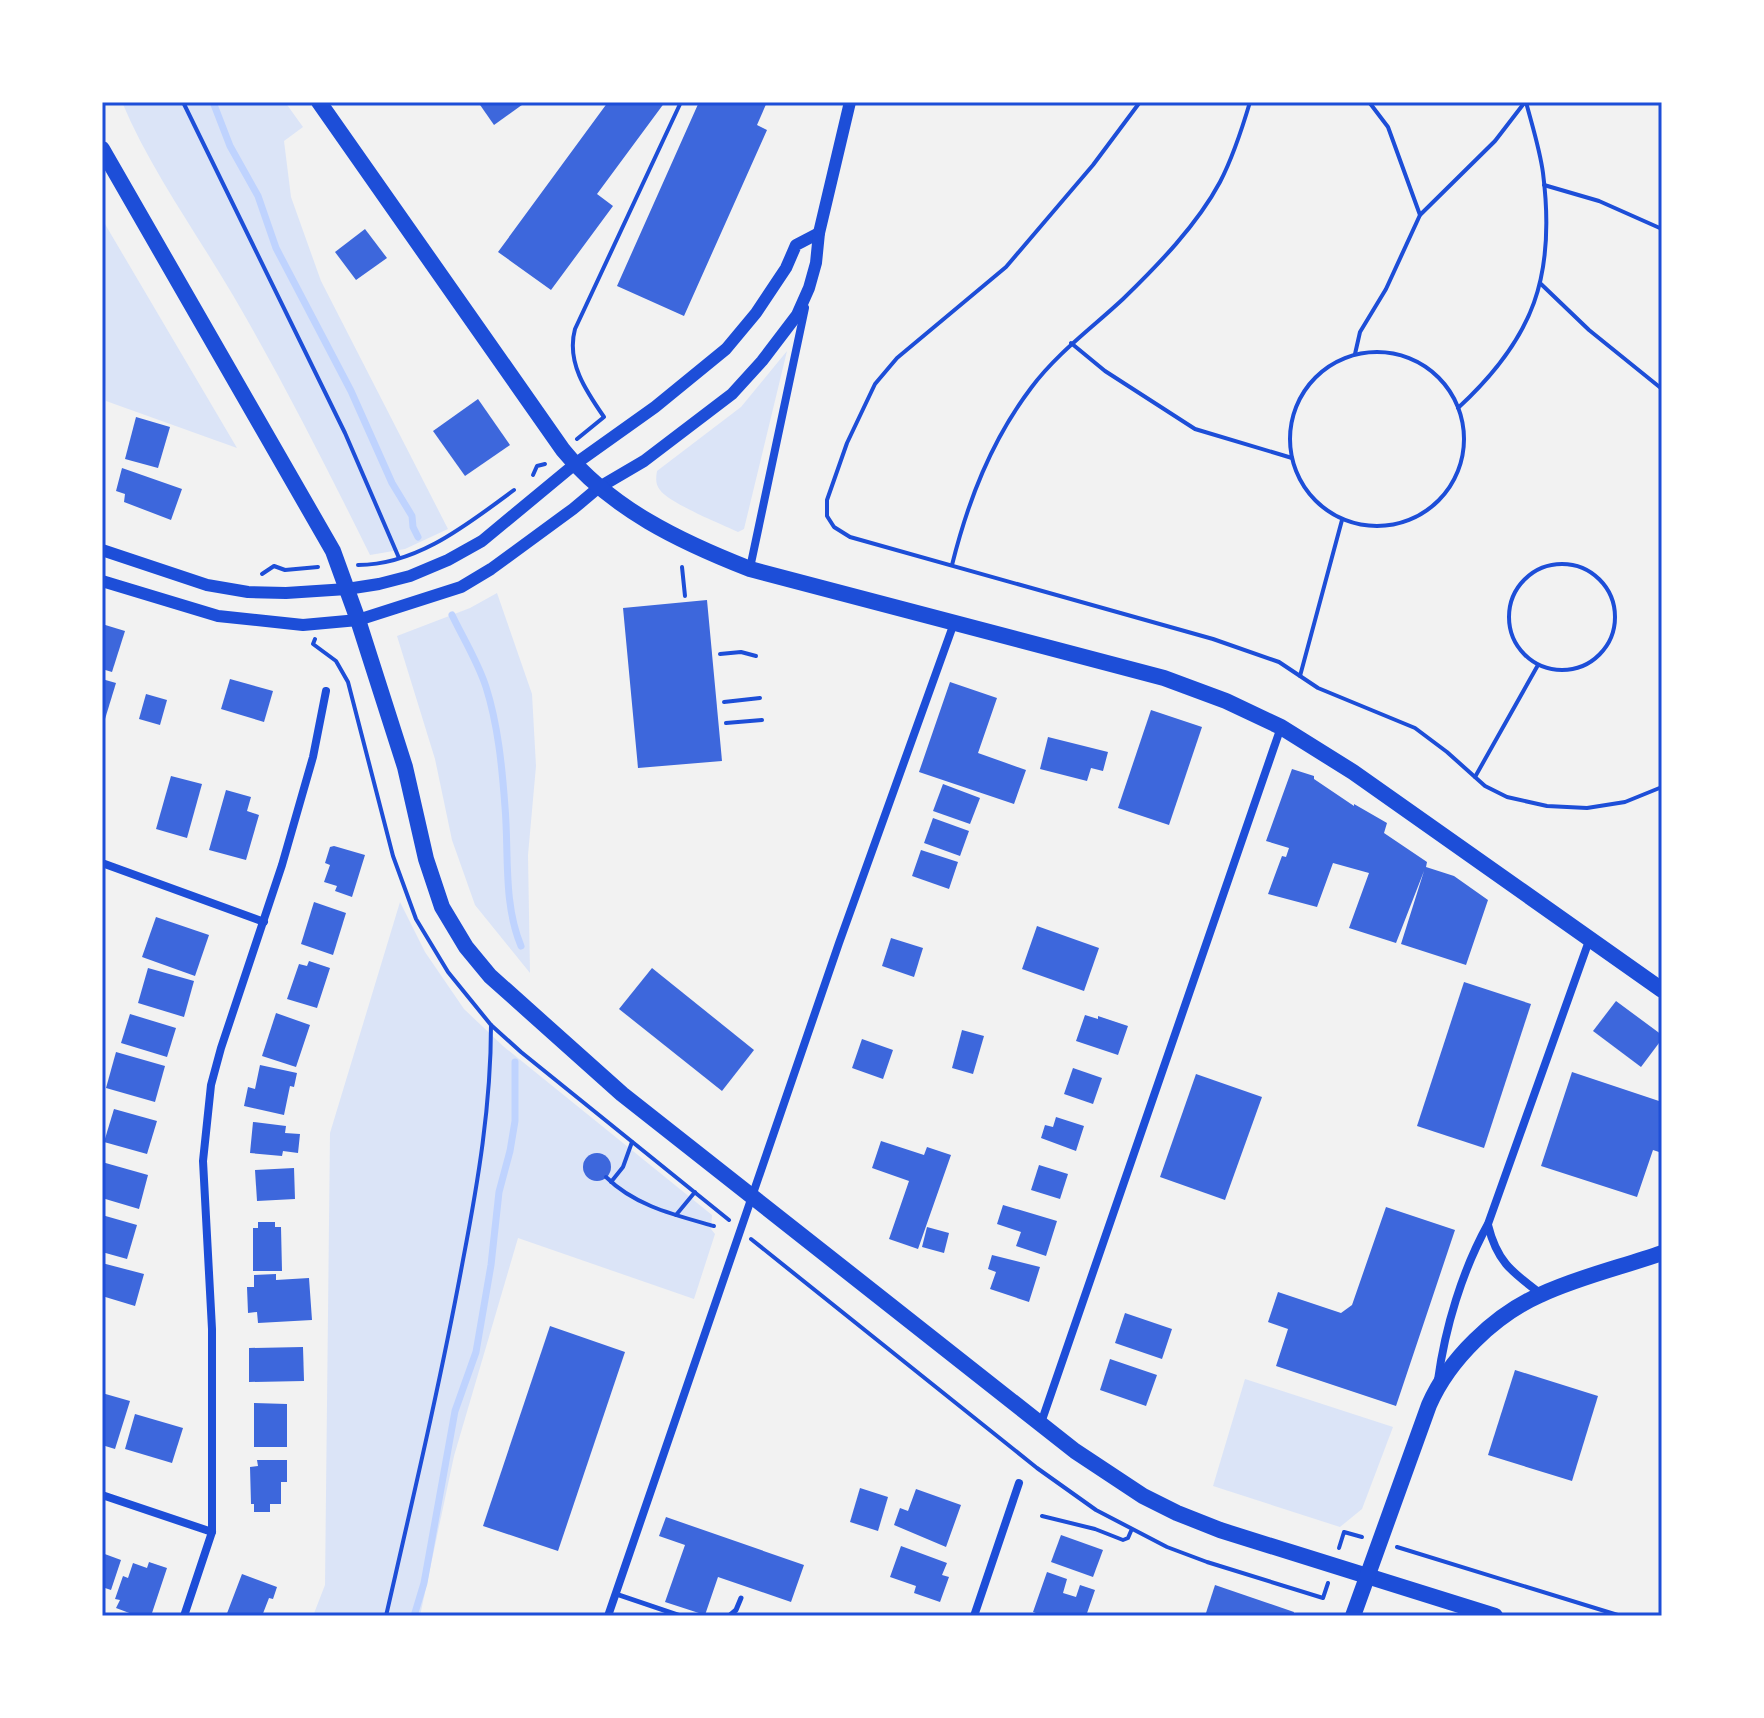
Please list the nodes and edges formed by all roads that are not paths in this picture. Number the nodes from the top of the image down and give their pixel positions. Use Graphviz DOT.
graph roads {
  1 [pos="319,102"];
  2 [pos="850,102"];
  3 [pos="102,149"];
  4 [pos="819,233"];
  5 [pos="809,288"];
  6 [pos="575,464"];
  7 [pos="598,488"];
  8 [pos="102,550"];
  9 [pos="750,569"];
  10 [pos="102,581"];
  11 [pos="347,589"];
  12 [pos="358,620"];
  13 [pos="954,623"];
  14 [pos="326,691"];
  15 [pos="1281,727"];
  16 [pos="102,863"];
  17 [pos="264,922"];
  18 [pos="1590,938"];
  19 [pos="1662,990"];
  20 [pos="752,1197"];
  21 [pos="1488,1224"];
  22 [pos="1662,1253"];
  23 [pos="1542,1294"];
  24 [pos="1438,1385"];
  25 [pos="1041,1424"];
  26 [pos="1019,1483"];
  27 [pos="102,1495"];
  28 [pos="212,1532"];
  29 [pos="1367,1575"];
  30 [pos="615,1594"];
  31 [pos="741,1598"];
  32 [pos="184,1616"];
  33 [pos="608,1616"];
  34 [pos="681,1616"];
  35 [pos="729,1616"];
  36 [pos="974,1616"];
  37 [pos="1353,1616"];
  38 [pos="1495,1616"];
  1 -- 6 [label="main road"];
  2 -- 4 [label="street"];
  3 -- 11 [label="main road"];
  4 -- 5 [label="street"];
  4 -- 6 [label="street"];
  5 -- 7 [label="street"];
  5 -- 9 [label="street"];
  6 -- 7 [label="main road"];
  6 -- 11 [label="street"];
  7 -- 9 [label="main road"];
  7 -- 12 [label="street"];
  8 -- 11 [label="street"];
  9 -- 13 [label="main road"];
  10 -- 12 [label="street"];
  11 -- 12 [label="main road"];
  12 -- 20 [label="main road"];
  13 -- 15 [label="main road"];
  13 -- 20 [label="street"];
  14 -- 17 [label="street"];
  15 -- 18 [label="main road"];
  15 -- 25 [label="street"];
  16 -- 17 [label="street"];
  17 -- 28 [label="street"];
  18 -- 19 [label="main road"];
  18 -- 21 [label="street"];
  20 -- 25 [label="main road"];
  20 -- 30 [label="street"];
  21 -- 23 [label="street"];
  21 -- 24 [label="street"];
  22 -- 23 [label="main road"];
  23 -- 24 [label="main road"];
  24 -- 29 [label="main road"];
  25 -- 29 [label="main road"];
  26 -- 36 [label="street"];
  27 -- 28 [label="street"];
  28 -- 32 [label="street"];
  29 -- 37 [label="main road"];
  29 -- 38 [label="main road"];
  30 -- 33 [label="street"];
  30 -- 34 [label="lane"];
  31 -- 35 [label="lane"];
}
